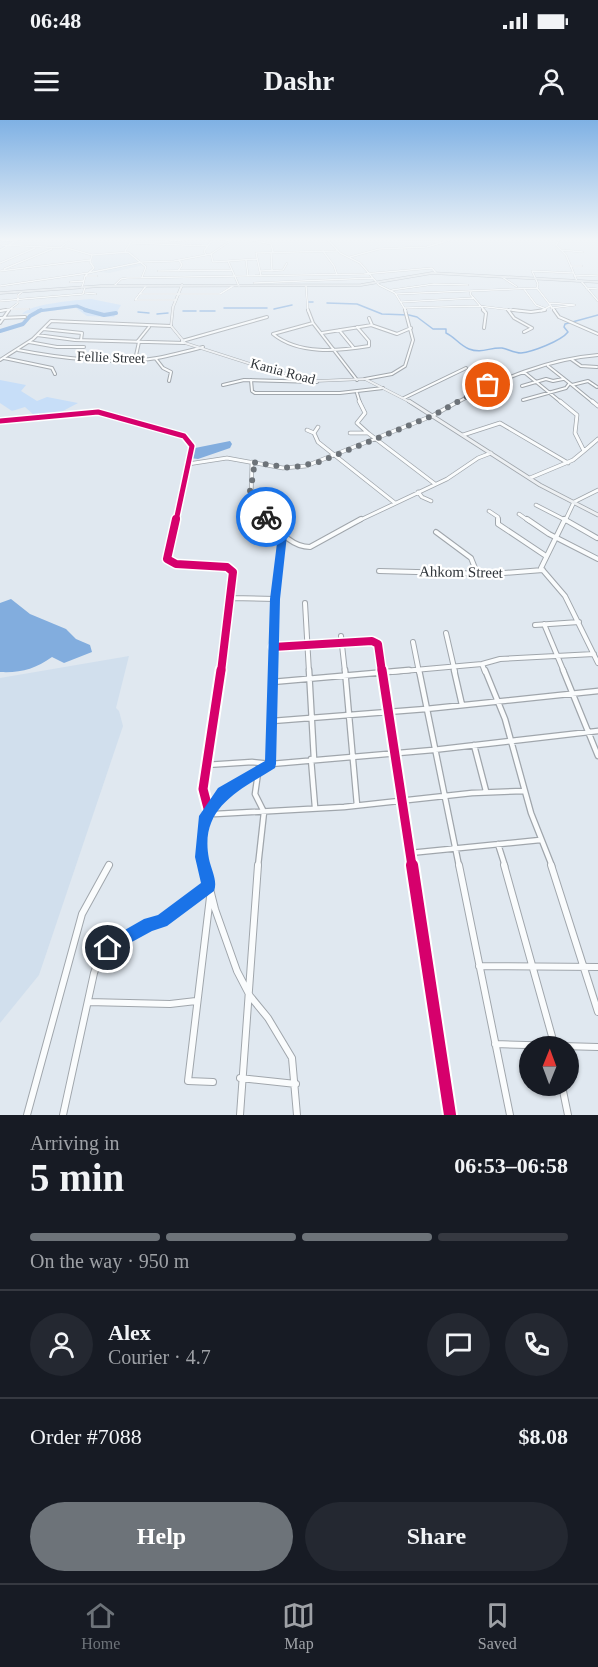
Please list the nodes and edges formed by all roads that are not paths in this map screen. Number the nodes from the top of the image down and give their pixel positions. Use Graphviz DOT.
graph roads {
  1 [pos="229,285"];
  2 [pos="236,285"];
  3 [pos="300,285"];
  4 [pos="347,285"];
  5 [pos="383,285"];
  6 [pos="421,285"];
  7 [pos="516,285"];
  8 [pos="583,285"];
  9 [pos="114,286"];
  10 [pos="130,286"];
  11 [pos="146,286"];
  12 [pos="158,286"];
  13 [pos="182,286"];
  14 [pos="216,286"];
  15 [pos="233,286"];
  16 [pos="309,286"];
  17 [pos="83,287"];
  18 [pos="519,288"];
  19 [pos="523,288"];
  20 [pos="537,288"];
  21 [pos="585,288"];
  22 [pos="598,289"];
  23 [pos="391,290"];
  24 [pos="37,291"];
  25 [pos="474,291"];
  26 [pos="21,292"];
  27 [pos="85,293"];
  28 [pos="178,293"];
  29 [pos="0,294"];
  30 [pos="96,294"];
  31 [pos="139,294"];
  32 [pos="396,294"];
  33 [pos="474,298"];
  34 [pos="19,299"];
  35 [pos="176,300"];
  36 [pos="0,301"];
  37 [pos="598,301"];
  38 [pos="400,302"];
  39 [pos="480,305"];
  40 [pos="550,306"];
  41 [pos="403,308"];
  42 [pos="497,308"];
  43 [pos="10,309"];
  44 [pos="29,309"];
  45 [pos="507,309"];
  46 [pos="547,310"];
  47 [pos="0,311"];
  48 [pos="554,312"];
  49 [pos="508,313"];
  50 [pos="25,317"];
  51 [pos="267,317"];
  52 [pos="0,318"];
  53 [pos="5,318"];
  54 [pos="369,318"];
  55 [pos="0,323"];
  56 [pos="313,323"];
  57 [pos="370,325"];
  58 [pos="171,326"];
  59 [pos="149,327"];
  60 [pos="357,327"];
  61 [pos="411,328"];
  62 [pos="484,328"];
  63 [pos="42,329"];
  64 [pos="339,330"];
  65 [pos="524,332"];
  66 [pos="322,333"];
  67 [pos="597,333"];
  68 [pos="37,335"];
  69 [pos="81,340"];
  70 [pos="29,342"];
  71 [pos="138,342"];
  72 [pos="184,342"];
  73 [pos="84,347"];
  74 [pos="203,347"];
  75 [pos="353,347"];
  76 [pos="335,349"];
  77 [pos="18,350"];
  78 [pos="598,355"];
  79 [pos="1,358"];
  80 [pos="156,358"];
  81 [pos="570,358"];
  82 [pos="135,360"];
  83 [pos="547,366"];
  84 [pos="597,367"];
  85 [pos="466,368"];
  86 [pos="524,372"];
  87 [pos="55,374"];
  88 [pos="365,379"];
  89 [pos="564,379"];
  90 [pos="250,380"];
  91 [pos="357,380"];
  92 [pos="169,381"];
  93 [pos="318,381"];
  94 [pos="536,383"];
  95 [pos="223,385"];
  96 [pos="571,385"];
  97 [pos="522,386"];
  98 [pos="597,387"];
  99 [pos="382,388"];
  100 [pos="357,393"];
  101 [pos="548,393"];
  102 [pos="404,398"];
  103 [pos="523,399"];
  104 [pos="598,406"];
  105 [pos="432,416"];
  106 [pos="0,421"];
  107 [pos="318,427"];
  108 [pos="307,430"];
  109 [pos="314,433"];
  110 [pos="350,433"];
  111 [pos="368,434"];
  112 [pos="463,435"];
  113 [pos="375,439"];
  114 [pos="598,439"];
  115 [pos="584,451"];
  116 [pos="490,453"];
  117 [pos="336,456"];
  118 [pos="252,462"];
  119 [pos="568,463"];
  120 [pos="188,464"];
  121 [pos="530,478"];
  122 [pos="435,484"];
  123 [pos="598,490"];
  124 [pos="418,492"];
  125 [pos="431,501"];
  126 [pos="395,503"];
  127 [pos="536,504"];
  128 [pos="574,505"];
  129 [pos="489,511"];
  130 [pos="519,514"];
  131 [pos="598,515"];
  132 [pos="564,519"];
  133 [pos="436,532"];
  134 [pos="282,535"];
  135 [pos="557,538"];
  136 [pos="597,538"];
  137 [pos="282,541"];
  138 [pos="293,541"];
  139 [pos="546,555"];
  140 [pos="598,559"];
  141 [pos="543,570"];
  142 [pos="379,571"];
  143 [pos="477,573"];
  144 [pos="230,598"];
  145 [pos="275,599"];
  146 [pos="305,603"];
  147 [pos="579,622"];
  148 [pos="544,624"];
  149 [pos="535,625"];
  150 [pos="446,633"];
  151 [pos="341,636"];
  152 [pos="413,642"];
  153 [pos="342,643"];
  154 [pos="308,645"];
  155 [pos="273,647"];
  156 [pos="594,654"];
  157 [pos="557,657"];
  158 [pos="598,663"];
  159 [pos="482,664"];
  160 [pos="454,667"];
  161 [pos="418,671"];
  162 [pos="381,674"];
  163 [pos="348,677"];
  164 [pos="311,680"];
  165 [pos="272,682"];
  166 [pos="598,691"];
  167 [pos="573,694"];
  168 [pos="499,701"];
  169 [pos="462,705"];
  170 [pos="426,709"];
  171 [pos="388,712"];
  172 [pos="350,715"];
  173 [pos="312,719"];
  174 [pos="272,721"];
  175 [pos="587,731"];
  176 [pos="598,731"];
  177 [pos="511,741"];
  178 [pos="474,745"];
  179 [pos="433,750"];
  180 [pos="393,752"];
  181 [pos="351,756"];
  182 [pos="598,756"];
  183 [pos="313,759"];
  184 [pos="270,764"];
  185 [pos="206,765"];
  186 [pos="259,771"];
  187 [pos="486,791"];
  188 [pos="524,791"];
  189 [pos="443,796"];
  190 [pos="402,800"];
  191 [pos="357,805"];
  192 [pos="315,807"];
  193 [pos="209,812"];
  194 [pos="264,812"];
  195 [pos="540,840"];
  196 [pos="498,844"];
  197 [pos="455,849"];
  198 [pos="410,853"];
  199 [pos="109,865"];
  200 [pos="210,890"];
  201 [pos="479,966"];
  202 [pos="532,966"];
  203 [pos="584,967"];
  204 [pos="598,967"];
  205 [pos="249,996"];
  206 [pos="196,1001"];
  207 [pos="88,1002"];
  208 [pos="598,1012"];
  209 [pos="551,1036"];
  210 [pos="495,1044"];
  211 [pos="519,1045"];
  212 [pos="579,1047"];
  213 [pos="598,1047"];
  214 [pos="240,1078"];
  215 [pos="213,1082"];
  216 [pos="296,1084"];
  217 [pos="564,1096"];
  218 [pos="27,1115"];
  219 [pos="63,1115"];
  220 [pos="240,1115"];
  221 [pos="297,1115"];
  222 [pos="450,1115"];
  223 [pos="510,1115"];
  224 [pos="568,1115"];
  1 -- 14 [label="main road"];
  2 -- 15 [label="main road"];
  3 -- 16 [label="main road"];
  4 -- 16 [label="main road"];
  5 -- 23 [label="street"];
  6 -- 23 [label="street"];
  7 -- 18 [label="street"];
  8 -- 21 [label="street"];
  9 -- 10 [label="main road"];
  9 -- 17 [label="main road"];
  10 -- 11 [label="main road"];
  10 -- 12 [label="main road"];
  11 -- 12 [label="main road"];
  11 -- 31 [label="street"];
  12 -- 13 [label="main road"];
  13 -- 14 [label="main road"];
  13 -- 28 [label="main road"];
  14 -- 15 [label="main road"];
  15 -- 28 [label="street"];
  16 -- 56 [label="street"];
  17 -- 24 [label="main road"];
  17 -- 24 [label="main road"];
  17 -- 27 [label="street"];
  18 -- 19 [label="street"];
  18 -- 25 [label="street"];
  19 -- 20 [label="street"];
  19 -- 46 [label="street"];
  20 -- 40 [label="street"];
  21 -- 22 [label="street"];
  21 -- 37 [label="street"];
  23 -- 32 [label="street"];
  24 -- 26 [label="main road"];
  25 -- 32 [label="street"];
  25 -- 33 [label="street"];
  26 -- 29 [label="main road"];
  26 -- 34 [label="street"];
  27 -- 30 [label="street"];
  27 -- 34 [label="street"];
  28 -- 31 [label="street"];
  28 -- 35 [label="main road"];
  31 -- 35 [label="street"];
  32 -- 38 [label="street"];
  33 -- 38 [label="street"];
  33 -- 39 [label="street"];
  34 -- 36 [label="street"];
  34 -- 43 [label="street"];
  35 -- 58 [label="main road"];
  38 -- 41 [label="street"];
  39 -- 41 [label="street"];
  39 -- 42 [label="street"];
  39 -- 62 [label="street"];
  40 -- 40 [label="street"];
  40 -- 46 [label="street"];
  40 -- 48 [label="street"];
  41 -- 61 [label="street"];
  42 -- 45 [label="street"];
  42 -- 49 [label="street"];
  43 -- 44 [label="street"];
  43 -- 47 [label="street"];
  43 -- 53 [label="street"];
  45 -- 46 [label="street"];
  45 -- 49 [label="street"];
  46 -- 48 [label="street"];
  48 -- 67 [label="street"];
  49 -- 65 [label="street"];
  50 -- 53 [label="street"];
  51 -- 72 [label="street"];
  52 -- 53 [label="street"];
  53 -- 55 [label="street"];
  54 -- 57 [label="street"];
  56 -- 66 [label="street"];
  56 -- 76 [label="street"];
  57 -- 60 [label="street"];
  57 -- 61 [label="street"];
  58 -- 59 [label="street"];
  58 -- 72 [label="main road"];
  59 -- 63 [label="street"];
  59 -- 71 [label="street"];
  60 -- 64 [label="street"];
  60 -- 75 [label="street"];
  61 -- 88 [label="street"];
  63 -- 68 [label="street"];
  63 -- 69 [label="street"];
  64 -- 66 [label="street"];
  64 -- 75 [label="street"];
  66 -- 76 [label="street"];
  68 -- 69 [label="street"];
  68 -- 70 [label="street"];
  69 -- 71 [label="street"];
  70 -- 73 [label="street"];
  70 -- 77 [label="street"];
  71 -- 72 [label="street"];
  71 -- 82 [label="street"];
  72 -- 74 [label="main road, Kania Road"];
  74 -- 80 [label="street, Fellie Street"];
  74 -- 93 [label="main road, Kania Road"];
  75 -- 76 [label="street"];
  76 -- 91 [label="street"];
  77 -- 79 [label="street"];
  77 -- 82 [label="street, Fellie Street"];
  78 -- 81 [label="street"];
  79 -- 87 [label="street"];
  80 -- 82 [label="street, Fellie Street"];
  80 -- 92 [label="street"];
  81 -- 83 [label="street"];
  81 -- 84 [label="street"];
  83 -- 86 [label="street"];
  83 -- 89 [label="street"];
  85 -- 102 [label="street"];
  86 -- 94 [label="street"];
  86 -- 105 [label="street"];
  88 -- 91 [label="main road, Kania Road"];
  88 -- 99 [label="main road"];
  89 -- 94 [label="street"];
  89 -- 96 [label="street"];
  90 -- 93 [label="street"];
  90 -- 95 [label="street"];
  90 -- 100 [label="street"];
  91 -- 93 [label="main road, Kania Road"];
  94 -- 97 [label="street"];
  94 -- 101 [label="street"];
  96 -- 98 [label="street"];
  96 -- 101 [label="street"];
  96 -- 104 [label="street"];
  99 -- 100 [label="street"];
  99 -- 102 [label="main road"];
  100 -- 111 [label="street"];
  101 -- 103 [label="street"];
  101 -- 115 [label="street"];
  102 -- 105 [label="main road"];
  105 -- 112 [label="main road"];
  105 -- 113 [label="street"];
  106 -- 120 [label="street"];
  107 -- 109 [label="street"];
  108 -- 109 [label="street"];
  109 -- 117 [label="street"];
  110 -- 111 [label="street"];
  111 -- 113 [label="street"];
  112 -- 116 [label="main road"];
  112 -- 119 [label="street"];
  113 -- 117 [label="street"];
  113 -- 122 [label="street"];
  114 -- 115 [label="street"];
  115 -- 119 [label="street"];
  116 -- 121 [label="main road"];
  116 -- 122 [label="street"];
  117 -- 118 [label="street"];
  117 -- 126 [label="street"];
  118 -- 120 [label="street"];
  118 -- 134 [label="street"];
  119 -- 121 [label="street"];
  120 -- 144 [label="street"];
  121 -- 128 [label="main road"];
  122 -- 124 [label="street"];
  123 -- 128 [label="street"];
  124 -- 125 [label="street"];
  124 -- 126 [label="street"];
  126 -- 138 [label="street"];
  127 -- 132 [label="street"];
  128 -- 131 [label="main road"];
  128 -- 132 [label="street"];
  129 -- 139 [label="street"];
  130 -- 135 [label="street"];
  132 -- 135 [label="street"];
  132 -- 136 [label="street"];
  133 -- 143 [label="street"];
  134 -- 137 [label="street"];
  134 -- 138 [label="street"];
  135 -- 139 [label="street"];
  135 -- 140 [label="street"];
  137 -- 138 [label="street"];
  137 -- 145 [label="street"];
  139 -- 141 [label="street"];
  141 -- 143 [label="street, Ahkom Street"];
  141 -- 147 [label="street"];
  142 -- 143 [label="street, Ahkom Street"];
  144 -- 145 [label="street"];
  144 -- 185 [label="street"];
  145 -- 155 [label="street"];
  146 -- 154 [label="street"];
  147 -- 148 [label="street"];
  147 -- 156 [label="street"];
  148 -- 149 [label="street"];
  148 -- 157 [label="street"];
  150 -- 160 [label="street"];
  151 -- 153 [label="street"];
  152 -- 161 [label="street"];
  153 -- 154 [label="street"];
  153 -- 162 [label="street"];
  153 -- 163 [label="street"];
  154 -- 155 [label="street"];
  154 -- 164 [label="street"];
  155 -- 165 [label="street"];
  156 -- 157 [label="street"];
  156 -- 158 [label="street"];
  157 -- 159 [label="street"];
  157 -- 167 [label="street"];
  159 -- 160 [label="street"];
  159 -- 168 [label="street"];
  160 -- 161 [label="street"];
  160 -- 169 [label="street"];
  161 -- 162 [label="street"];
  161 -- 170 [label="street"];
  162 -- 163 [label="street"];
  162 -- 171 [label="street"];
  163 -- 164 [label="street"];
  163 -- 172 [label="street"];
  164 -- 165 [label="street"];
  164 -- 173 [label="street"];
  165 -- 174 [label="street"];
  166 -- 167 [label="street"];
  167 -- 168 [label="street"];
  167 -- 175 [label="street"];
  168 -- 169 [label="street"];
  168 -- 177 [label="street"];
  169 -- 170 [label="street"];
  170 -- 171 [label="street"];
  170 -- 179 [label="street"];
  171 -- 172 [label="street"];
  171 -- 180 [label="street"];
  172 -- 173 [label="street"];
  172 -- 181 [label="street"];
  173 -- 174 [label="street"];
  173 -- 183 [label="street"];
  174 -- 184 [label="street"];
  175 -- 176 [label="street"];
  175 -- 177 [label="street"];
  175 -- 182 [label="street"];
  177 -- 178 [label="street"];
  177 -- 188 [label="street"];
  178 -- 179 [label="street"];
  178 -- 187 [label="street"];
  179 -- 180 [label="street"];
  179 -- 189 [label="street"];
  180 -- 181 [label="street"];
  180 -- 190 [label="street"];
  181 -- 183 [label="street"];
  181 -- 191 [label="street"];
  183 -- 184 [label="street"];
  183 -- 192 [label="street"];
  184 -- 185 [label="street"];
  184 -- 186 [label="street"];
  185 -- 193 [label="street"];
  186 -- 193 [label="street"];
  186 -- 194 [label="street"];
  187 -- 188 [label="street"];
  187 -- 189 [label="street"];
  188 -- 195 [label="street"];
  189 -- 190 [label="street"];
  189 -- 197 [label="street"];
  190 -- 191 [label="street"];
  190 -- 198 [label="street"];
  191 -- 192 [label="street"];
  192 -- 194 [label="street"];
  193 -- 194 [label="street"];
  193 -- 200 [label="street"];
  194 -- 205 [label="street"];
  195 -- 196 [label="street"];
  195 -- 203 [label="street"];
  196 -- 197 [label="street"];
  196 -- 202 [label="street"];
  197 -- 198 [label="street"];
  197 -- 201 [label="street"];
  198 -- 222 [label="street"];
  199 -- 218 [label="street"];
  200 -- 205 [label="street"];
  200 -- 206 [label="street"];
  200 -- 207 [label="street"];
  201 -- 202 [label="street"];
  201 -- 210 [label="street"];
  202 -- 203 [label="street"];
  202 -- 209 [label="street"];
  203 -- 204 [label="street"];
  203 -- 208 [label="street"];
  205 -- 214 [label="street"];
  205 -- 216 [label="street"];
  206 -- 207 [label="street"];
  206 -- 215 [label="street"];
  207 -- 219 [label="street"];
  210 -- 211 [label="street"];
  210 -- 223 [label="street"];
  212 -- 213 [label="street"];
  214 -- 216 [label="street"];
  214 -- 220 [label="street"];
  216 -- 221 [label="street"];
  217 -- 224 [label="street"];
}
